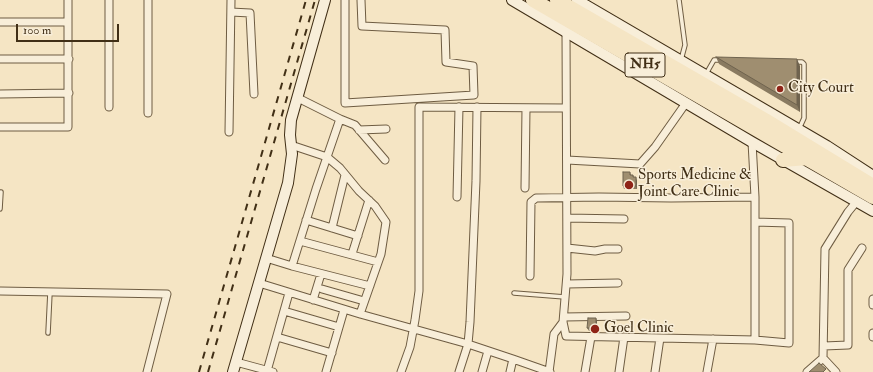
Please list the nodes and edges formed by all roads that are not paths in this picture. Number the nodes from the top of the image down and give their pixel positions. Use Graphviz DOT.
graph roads {
  1 [pos="68,0"];
  2 [pos="110,0"];
  3 [pos="148,0"];
  4 [pos="231,0"];
  5 [pos="325,0"];
  6 [pos="345,0"];
  7 [pos="361,0"];
  8 [pos="512,0"];
  9 [pos="534,0"];
  10 [pos="557,0"];
  11 [pos="577,0"];
  12 [pos="679,0"];
  13 [pos="231,12"];
  14 [pos="0,22"];
  15 [pos="68,22"];
  16 [pos="566,31"];
  17 [pos="0,59"];
  18 [pos="69,59"];
  19 [pos="728,60"];
  20 [pos="680,61"];
  21 [pos="788,62"];
  22 [pos="706,75"];
  23 [pos="0,94"];
  24 [pos="69,94"];
  25 [pos="254,94"];
  26 [pos="298,98"];
  27 [pos="686,103"];
  28 [pos="109,107"];
  29 [pos="459,107"];
  30 [pos="477,108"];
  31 [pos="526,108"];
  32 [pos="566,108"];
  33 [pos="148,112"];
  34 [pos="340,119"];
  35 [pos="0,128"];
  36 [pos="386,129"];
  37 [pos="359,130"];
  38 [pos="758,130"];
  39 [pos="799,130"];
  40 [pos="229,132"];
  41 [pos="291,145"];
  42 [pos="327,157"];
  43 [pos="807,158"];
  44 [pos="385,160"];
  45 [pos="566,160"];
  46 [pos="783,160"];
  47 [pos="345,175"];
  48 [pos="871,181"];
  49 [pos="525,188"];
  50 [pos="1,192"];
  51 [pos="456,196"];
  52 [pos="755,197"];
  53 [pos="873,197"];
  54 [pos="567,198"];
  55 [pos="369,200"];
  56 [pos="857,201"];
  57 [pos="0,209"];
  58 [pos="873,211"];
  59 [pos="567,218"];
  60 [pos="624,219"];
  61 [pos="306,220"];
  62 [pos="755,222"];
  63 [pos="332,228"];
  64 [pos="358,236"];
  65 [pos="300,241"];
  66 [pos="567,248"];
  67 [pos="862,248"];
  68 [pos="618,249"];
  69 [pos="352,254"];
  70 [pos="266,258"];
  71 [pos="378,262"];
  72 [pos="292,266"];
  73 [pos="321,274"];
  74 [pos="530,276"];
  75 [pos="259,283"];
  76 [pos="618,283"];
  77 [pos="567,284"];
  78 [pos="370,286"];
  79 [pos="322,288"];
  80 [pos="0,291"];
  81 [pos="50,292"];
  82 [pos="514,292"];
  83 [pos="289,293"];
  84 [pos="566,297"];
  85 [pos="873,299"];
  86 [pos="313,300"];
  87 [pos="364,301"];
  88 [pos="873,305"];
  89 [pos="344,310"];
  90 [pos="284,311"];
  91 [pos="360,314"];
  92 [pos="626,316"];
  93 [pos="564,319"];
  94 [pos="340,327"];
  95 [pos="413,329"];
  96 [pos="48,333"];
  97 [pos="873,333"];
  98 [pos="566,336"];
  99 [pos="277,337"];
  100 [pos="591,337"];
  101 [pos="624,337"];
  102 [pos="873,337"];
  103 [pos="660,338"];
  104 [pos="553,339"];
  105 [pos="712,339"];
  106 [pos="755,340"];
  107 [pos="468,344"];
  108 [pos="824,346"];
  109 [pos="488,351"];
  110 [pos="332,353"];
  111 [pos="823,358"];
  112 [pos="513,359"];
  113 [pos="236,362"];
  114 [pos="270,371"];
  115 [pos="146,372"];
  116 [pos="233,372"];
  117 [pos="326,372"];
  118 [pos="401,372"];
  119 [pos="459,372"];
  120 [pos="482,372"];
  121 [pos="510,372"];
  122 [pos="550,372"];
  123 [pos="585,372"];
  124 [pos="619,372"];
  125 [pos="655,372"];
  126 [pos="707,372"];
  127 [pos="807,372"];
  128 [pos="836,372"];
  1 -- 15 [label="street"];
  2 -- 28 [label="street"];
  3 -- 33 [label="street"];
  4 -- 13 [label="street"];
  5 -- 26 [label="street"];
  6 -- 7 [label="street"];
  8 -- 16 [label="street"];
  9 -- 38 [label="highway, NH5"];
  10 -- 38 [label="highway, NH5"];
  11 -- 20 [label="street"];
  12 -- 20 [label="lane"];
  13 -- 25 [label="street"];
  13 -- 40 [label="street"];
  14 -- 15 [label="street"];
  15 -- 18 [label="street"];
  16 -- 27 [label="street"];
  16 -- 32 [label="street"];
  17 -- 18 [label="street"];
  18 -- 24 [label="street"];
  19 -- 22 [label="lane"];
  20 -- 22 [label="street"];
  21 -- 39 [label="lane"];
  22 -- 39 [label="street"];
  23 -- 24 [label="street"];
  24 -- 35 [label="street"];
  26 -- 34 [label="street"];
  26 -- 41 [label="street"];
  27 -- 38 [label="street"];
  27 -- 45 [label="street"];
  29 -- 30 [label="street"];
  29 -- 51 [label="street"];
  29 -- 95 [label="street"];
  30 -- 31 [label="street"];
  30 -- 107 [label="street"];
  31 -- 32 [label="street"];
  31 -- 49 [label="street"];
  32 -- 45 [label="street"];
  34 -- 37 [label="street"];
  34 -- 42 [label="street"];
  36 -- 37 [label="street"];
  37 -- 44 [label="street"];
  38 -- 43 [label="highway, NH5"];
  38 -- 46 [label="street"];
  38 -- 48 [label="highway, NH5"];
  38 -- 52 [label="street"];
  39 -- 48 [label="street"];
  41 -- 42 [label="street"];
  41 -- 70 [label="street"];
  42 -- 47 [label="street"];
  42 -- 61 [label="street"];
  43 -- 46 [label="highway"];
  43 -- 53 [label="highway, NH5"];
  45 -- 54 [label="street"];
  46 -- 56 [label="street"];
  47 -- 55 [label="street"];
  47 -- 63 [label="street"];
  50 -- 57 [label="lane"];
  52 -- 54 [label="street"];
  52 -- 62 [label="street"];
  54 -- 59 [label="street"];
  54 -- 74 [label="street"];
  55 -- 64 [label="street"];
  55 -- 71 [label="street"];
  56 -- 58 [label="street"];
  56 -- 108 [label="street"];
  59 -- 60 [label="street"];
  59 -- 66 [label="street"];
  61 -- 63 [label="street"];
  61 -- 65 [label="street"];
  62 -- 106 [label="street"];
  62 -- 106 [label="street"];
  63 -- 64 [label="street"];
  64 -- 69 [label="street"];
  65 -- 69 [label="street"];
  65 -- 72 [label="street"];
  66 -- 68 [label="street"];
  66 -- 77 [label="street"];
  67 -- 108 [label="street"];
  69 -- 71 [label="street"];
  70 -- 72 [label="street"];
  70 -- 75 [label="street"];
  71 -- 78 [label="street"];
  72 -- 73 [label="street"];
  73 -- 78 [label="street"];
  73 -- 86 [label="street"];
  75 -- 83 [label="street"];
  75 -- 113 [label="street"];
  76 -- 77 [label="street"];
  77 -- 84 [label="street"];
  78 -- 87 [label="street"];
  79 -- 87 [label="street"];
  80 -- 81 [label="street"];
  81 -- 96 [label="lane"];
  81 -- 115 [label="street"];
  82 -- 84 [label="lane"];
  83 -- 86 [label="street"];
  83 -- 90 [label="street"];
  84 -- 93 [label="street"];
  85 -- 88 [label="street"];
  86 -- 89 [label="street"];
  87 -- 91 [label="street"];
  89 -- 91 [label="street"];
  89 -- 94 [label="street"];
  90 -- 94 [label="street"];
  90 -- 99 [label="street"];
  91 -- 95 [label="street"];
  92 -- 93 [label="street"];
  93 -- 98 [label="street"];
  93 -- 104 [label="street"];
  94 -- 110 [label="street"];
  95 -- 107 [label="street"];
  95 -- 118 [label="street"];
  97 -- 102 [label="street"];
  98 -- 100 [label="street"];
  98 -- 104 [label="street"];
  99 -- 110 [label="street"];
  99 -- 114 [label="street"];
  100 -- 101 [label="street"];
  100 -- 123 [label="street"];
  101 -- 103 [label="street"];
  101 -- 124 [label="street"];
  103 -- 105 [label="street"];
  103 -- 125 [label="street"];
  104 -- 122 [label="street"];
  105 -- 106 [label="street"];
  105 -- 126 [label="street"];
  107 -- 109 [label="street"];
  107 -- 119 [label="street"];
  108 -- 111 [label="street"];
  109 -- 112 [label="street"];
  109 -- 120 [label="street"];
  110 -- 117 [label="street"];
  111 -- 127 [label="street"];
  111 -- 128 [label="street"];
  112 -- 121 [label="street"];
  112 -- 122 [label="street"];
  113 -- 114 [label="street"];
  113 -- 116 [label="street"];
}
